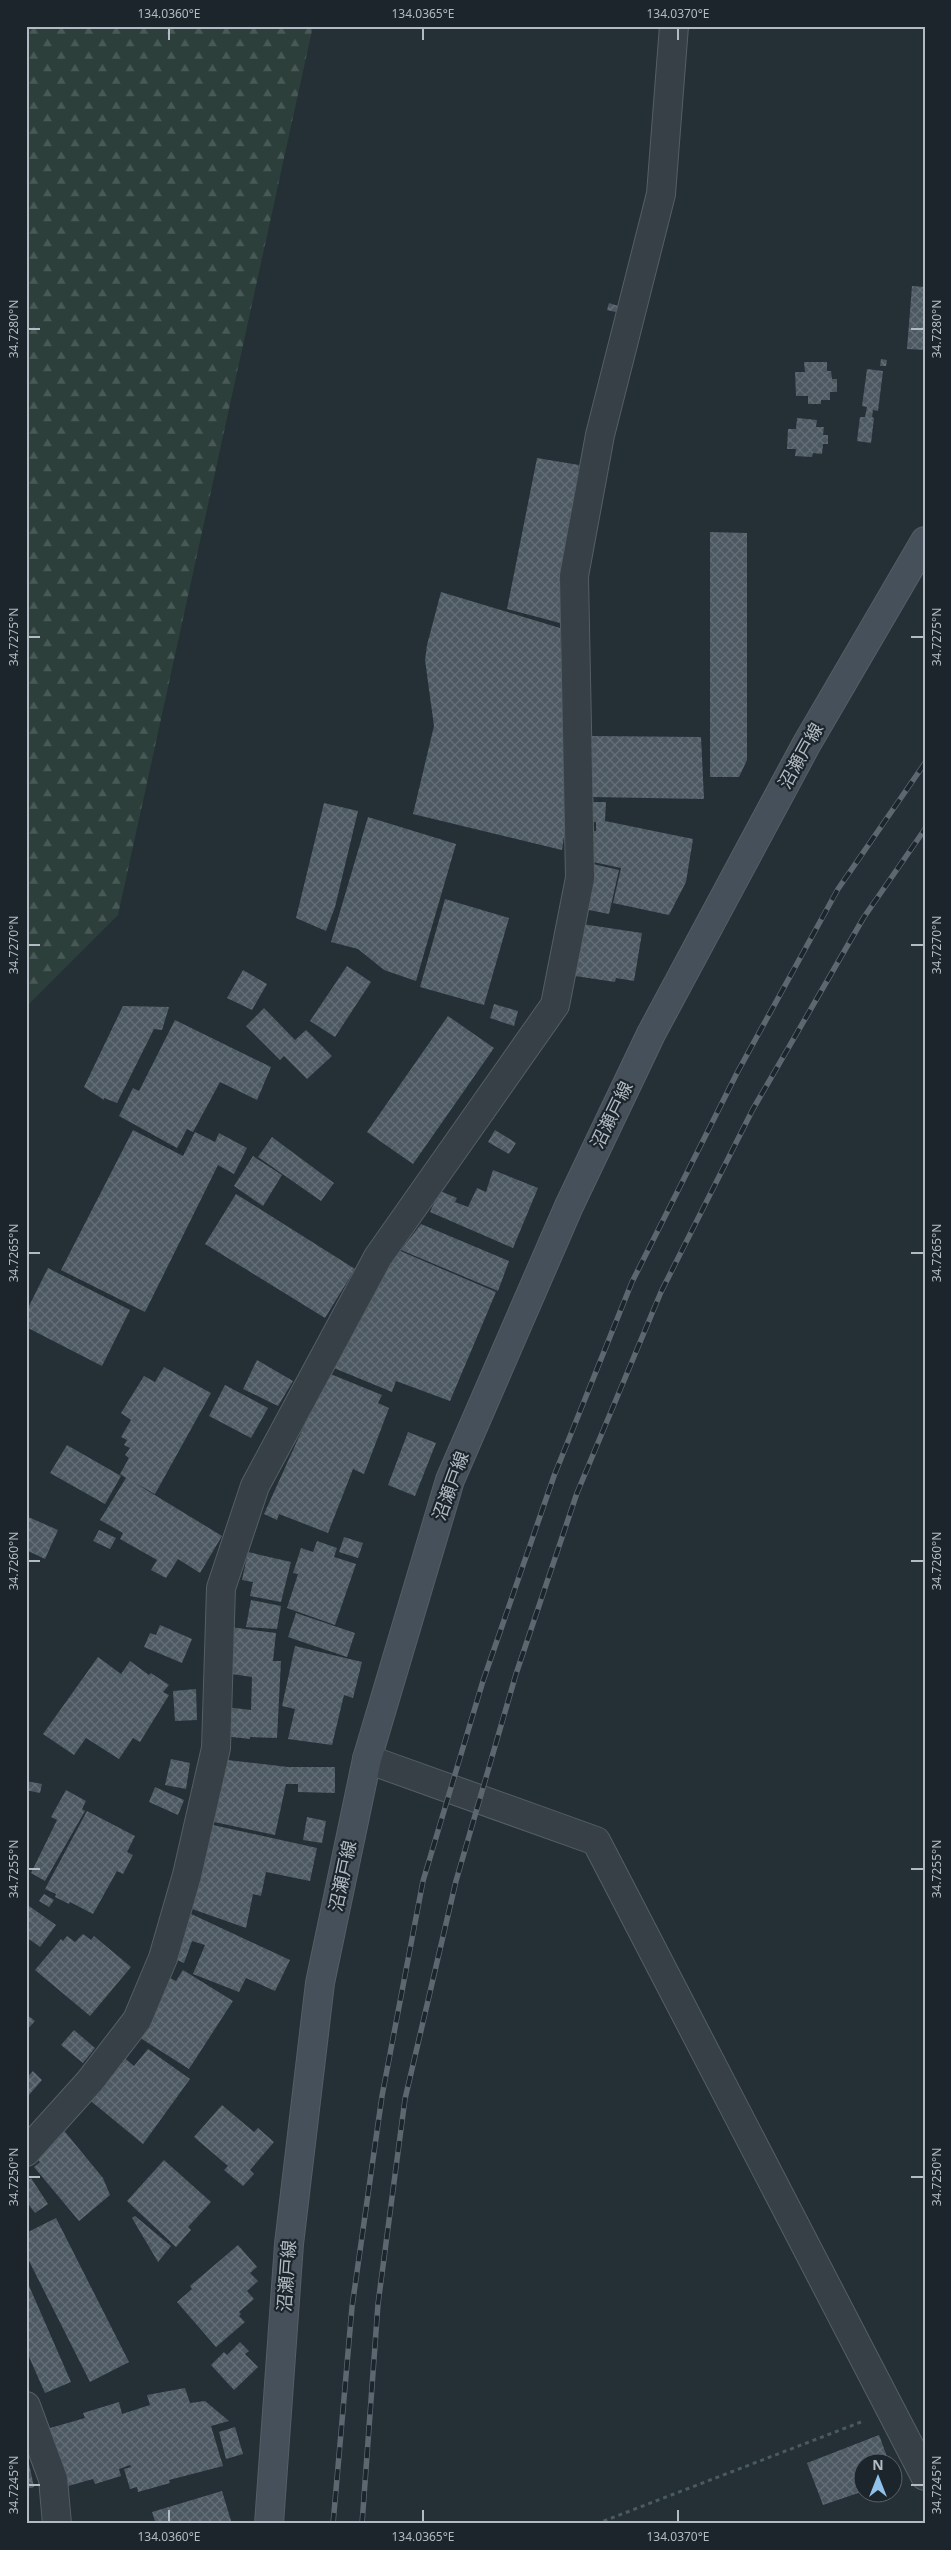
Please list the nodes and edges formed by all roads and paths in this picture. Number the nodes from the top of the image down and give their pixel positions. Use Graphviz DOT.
graph roads {
  1 [pos="674,26"];
  2 [pos="925,541"];
  3 [pos="367,1760"];
  4 [pos="26,2152"];
  5 [pos="26,2406"];
  6 [pos="892,2411"];
  7 [pos="925,2476"];
  8 [pos="57,2524"];
  9 [pos="269,2524"];
  10 [pos="596,2524"];
  1 -- 4 [label="street"];
  2 -- 3 [label="main road, 沼瀬戸線"];
  3 -- 6 [label="street"];
  3 -- 9 [label="main road, 沼瀬戸線"];
  5 -- 8 [label="street"];
  6 -- 7 [label="street"];
  6 -- 10 [label="path"];
}
